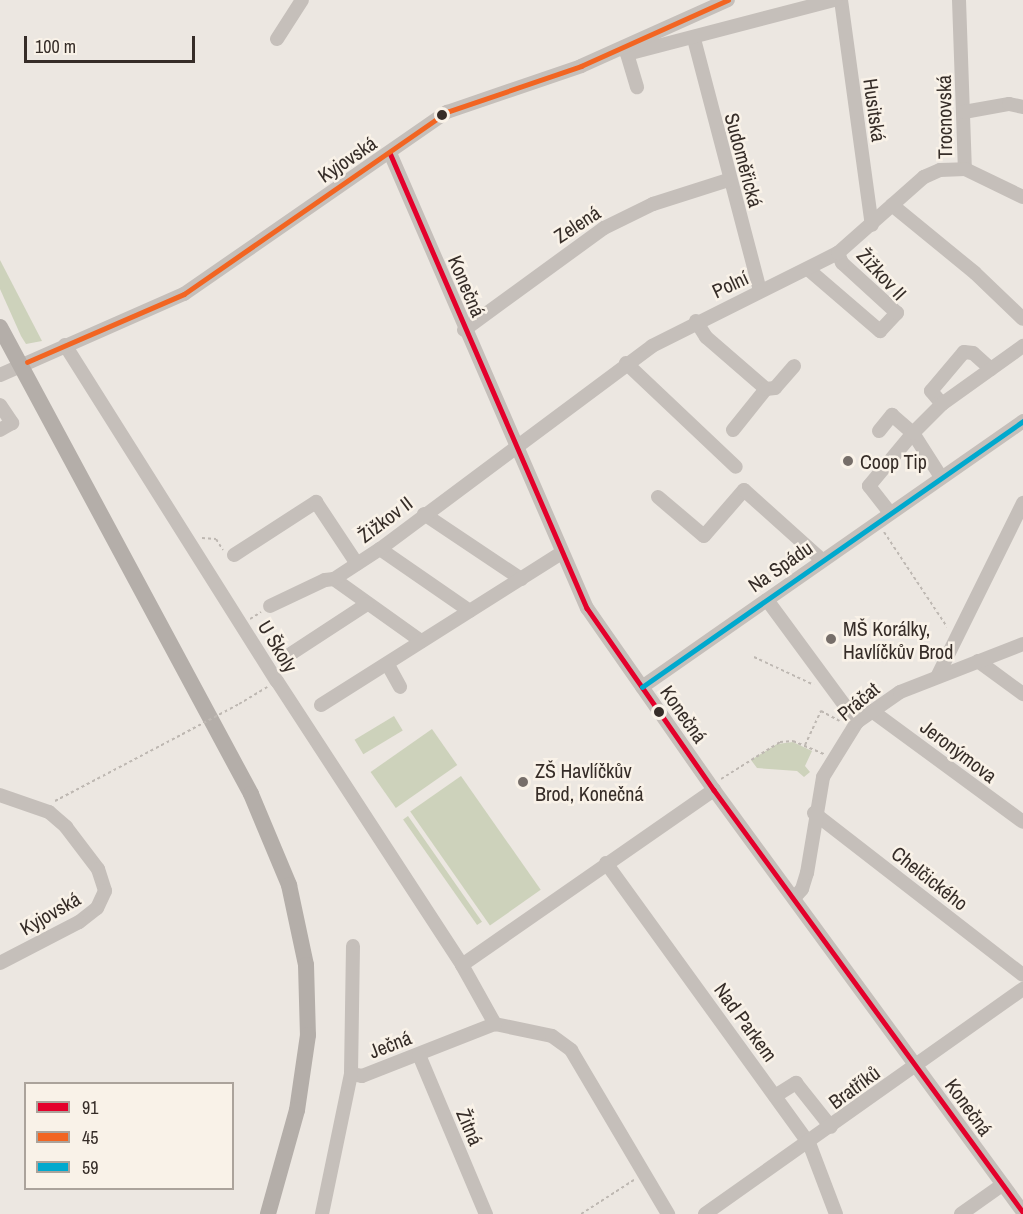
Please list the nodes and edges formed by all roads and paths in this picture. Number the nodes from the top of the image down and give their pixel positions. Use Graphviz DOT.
graph roads {
  1 [pos="302,0"];
  2 [pos="728,0"];
  3 [pos="836,0"];
  4 [pos="841,0"];
  5 [pos="959,0"];
  6 [pos="278,39"];
  7 [pos="694,39"];
  8 [pos="626,51"];
  9 [pos="637,87"];
  10 [pos="1023,107"];
  11 [pos="964,111"];
  12 [pos="390,153"];
  13 [pos="965,169"];
  14 [pos="728,180"];
  15 [pos="1023,197"];
  16 [pos="892,205"];
  17 [pos="872,225"];
  18 [pos="838,254"];
  19 [pos="809,270"];
  20 [pos="760,291"];
  21 [pos="1023,319"];
  22 [pos="696,321"];
  23 [pos="0,327"];
  24 [pos="464,330"];
  25 [pos="65,345"];
  26 [pos="1023,346"];
  27 [pos="626,363"];
  28 [pos="20,365"];
  29 [pos="794,366"];
  30 [pos="991,369"];
  31 [pos="0,375"];
  32 [pos="766,389"];
  33 [pos="942,404"];
  34 [pos="0,405"];
  35 [pos="1023,421"];
  36 [pos="0,430"];
  37 [pos="733,430"];
  38 [pos="879,431"];
  39 [pos="914,433"];
  40 [pos="514,447"];
  41 [pos="736,467"];
  42 [pos="941,477"];
  43 [pos="658,497"];
  44 [pos="1023,503"];
  45 [pos="890,513"];
  46 [pos="424,514"];
  47 [pos="877,522"];
  48 [pos="186,536"];
  49 [pos="380,549"];
  50 [pos="560,554"];
  51 [pos="234,555"];
  52 [pos="822,561"];
  53 [pos="357,564"];
  54 [pos="334,579"];
  55 [pos="521,579"];
  56 [pos="767,600"];
  57 [pos="367,604"];
  58 [pos="270,606"];
  59 [pos="470,611"];
  60 [pos="242,625"];
  61 [pos="954,640"];
  62 [pos="421,641"];
  63 [pos="1023,644"];
  64 [pos="289,655"];
  65 [pos="754,657"];
  66 [pos="978,661"];
  67 [pos="388,665"];
  68 [pos="938,675"];
  69 [pos="277,681"];
  70 [pos="400,687"];
  71 [pos="642,687"];
  72 [pos="1023,694"];
  73 [pos="836,695"];
  74 [pos="321,705"];
  75 [pos="872,711"];
  76 [pos="855,725"];
  77 [pos="805,746"];
  78 [pos="826,756"];
  79 [pos="713,788"];
  80 [pos="0,795"];
  81 [pos="40,809"];
  82 [pos="814,813"];
  83 [pos="1023,822"];
  84 [pos="606,863"];
  85 [pos="794,898"];
  86 [pos="353,946"];
  87 [pos="0,963"];
  88 [pos="462,964"];
  89 [pos="1023,975"];
  90 [pos="1023,989"];
  91 [pos="495,1024"];
  92 [pos="419,1054"];
  93 [pos="916,1066"];
  94 [pos="351,1074"];
  95 [pos="775,1096"];
  96 [pos="831,1127"];
  97 [pos="809,1143"];
  98 [pos="642,1175"];
  99 [pos="1002,1185"];
  100 [pos="1023,1212"];
  101 [pos="268,1214"];
  102 [pos="322,1214"];
  103 [pos="486,1214"];
  104 [pos="581,1214"];
  105 [pos="668,1214"];
  106 [pos="705,1214"];
  107 [pos="836,1214"];
  108 [pos="961,1214"];
  1 -- 6 [label="street"];
  2 -- 8 [label="street, Kyjovská"];
  3 -- 7 [label="street"];
  4 -- 17 [label="street, Husitská"];
  5 -- 11 [label="street, Trocnovská"];
  7 -- 8 [label="street"];
  7 -- 14 [label="street, Sudoměřická"];
  8 -- 9 [label="street"];
  8 -- 12 [label="street, Kyjovská"];
  10 -- 11 [label="street"];
  11 -- 13 [label="street, Trocnovská"];
  12 -- 24 [label="street, Konečná"];
  12 -- 25 [label="street, Kyjovská"];
  13 -- 15 [label="street, Trocnovská"];
  13 -- 16 [label="street, Polní"];
  14 -- 20 [label="street, Sudoměřická"];
  14 -- 24 [label="street, Zelená"];
  16 -- 17 [label="street, Polní"];
  16 -- 21 [label="street"];
  17 -- 18 [label="street, Polní"];
  18 -- 19 [label="street, Polní"];
  18 -- 19 [label="street, Žižkov II"];
  19 -- 20 [label="street, Polní"];
  20 -- 22 [label="street, Polní"];
  22 -- 27 [label="street, Polní"];
  22 -- 32 [label="street"];
  23 -- 28 [label="main road"];
  24 -- 40 [label="street, Konečná"];
  25 -- 28 [label="street, Kyjovská"];
  25 -- 48 [label="street, U Školy"];
  26 -- 30 [label="street"];
  27 -- 40 [label="street, Polní"];
  27 -- 41 [label="street"];
  28 -- 31 [label="street, Kyjovská"];
  28 -- 101 [label="main road"];
  29 -- 32 [label="street"];
  30 -- 33 [label="street"];
  30 -- 33 [label="street"];
  32 -- 37 [label="street"];
  33 -- 39 [label="street"];
  34 -- 36 [label="street"];
  35 -- 42 [label="street, Na Spádu"];
  38 -- 39 [label="street"];
  39 -- 42 [label="street"];
  39 -- 45 [label="street"];
  40 -- 46 [label="street, Žižkov II"];
  40 -- 50 [label="street, Konečná"];
  42 -- 45 [label="street, Na Spádu"];
  43 -- 52 [label="street"];
  44 -- 61 [label="street"];
  45 -- 47 [label="street, Na Spádu"];
  46 -- 49 [label="street, Žižkov II"];
  46 -- 55 [label="street"];
  47 -- 52 [label="street, Na Spádu"];
  47 -- 61 [label="path"];
  48 -- 51 [label="path"];
  48 -- 60 [label="street, U Školy"];
  49 -- 53 [label="street, Žižkov II"];
  49 -- 59 [label="street"];
  50 -- 55 [label="street"];
  50 -- 71 [label="street, Konečná"];
  51 -- 53 [label="street"];
  52 -- 56 [label="street, Na Spádu"];
  53 -- 54 [label="street, Žižkov II"];
  54 -- 57 [label="street"];
  54 -- 58 [label="street, Žižkov II"];
  55 -- 59 [label="street"];
  56 -- 71 [label="street, Na Spádu"];
  56 -- 73 [label="street"];
  57 -- 62 [label="street"];
  57 -- 64 [label="street"];
  58 -- 60 [label="path"];
  59 -- 62 [label="street"];
  60 -- 69 [label="street, U Školy"];
  61 -- 68 [label="street"];
  62 -- 67 [label="street"];
  63 -- 66 [label="street, Práčat"];
  65 -- 73 [label="path"];
  66 -- 68 [label="street, Práčat"];
  66 -- 72 [label="street"];
  67 -- 70 [label="street"];
  67 -- 74 [label="street"];
  68 -- 75 [label="street, Práčat"];
  69 -- 81 [label="path, bridge"];
  69 -- 88 [label="street, U Školy"];
  71 -- 79 [label="street, Konečná"];
  73 -- 76 [label="street"];
  75 -- 76 [label="street, Práčat"];
  75 -- 83 [label="street, Jeronýmova"];
  76 -- 77 [label="path"];
  76 -- 82 [label="street, Práčat"];
  77 -- 78 [label="path"];
  77 -- 79 [label="path"];
  79 -- 84 [label="street"];
  79 -- 85 [label="street, Konečná"];
  80 -- 81 [label="street, Kyjovská"];
  81 -- 87 [label="street, Kyjovská"];
  82 -- 85 [label="street, Práčat"];
  82 -- 89 [label="street, Chelčického"];
  84 -- 88 [label="street"];
  84 -- 95 [label="street, Nad Parkem"];
  85 -- 93 [label="street, Konečná"];
  86 -- 94 [label="street, Ječná"];
  88 -- 91 [label="street"];
  90 -- 93 [label="street, Bratříků"];
  91 -- 92 [label="street, Ječná"];
  91 -- 98 [label="street"];
  92 -- 94 [label="street, Ječná"];
  92 -- 103 [label="street, Žitná"];
  93 -- 96 [label="street, Bratříků"];
  93 -- 99 [label="street, Konečná"];
  94 -- 102 [label="street"];
  95 -- 96 [label="street"];
  95 -- 97 [label="street, Nad Parkem"];
  96 -- 97 [label="street, Bratříků"];
  97 -- 106 [label="street, Bratříků"];
  97 -- 107 [label="street, Nad Parkem"];
  98 -- 104 [label="path"];
  98 -- 105 [label="street"];
  99 -- 100 [label="street, Konečná"];
  99 -- 108 [label="street"];
}
